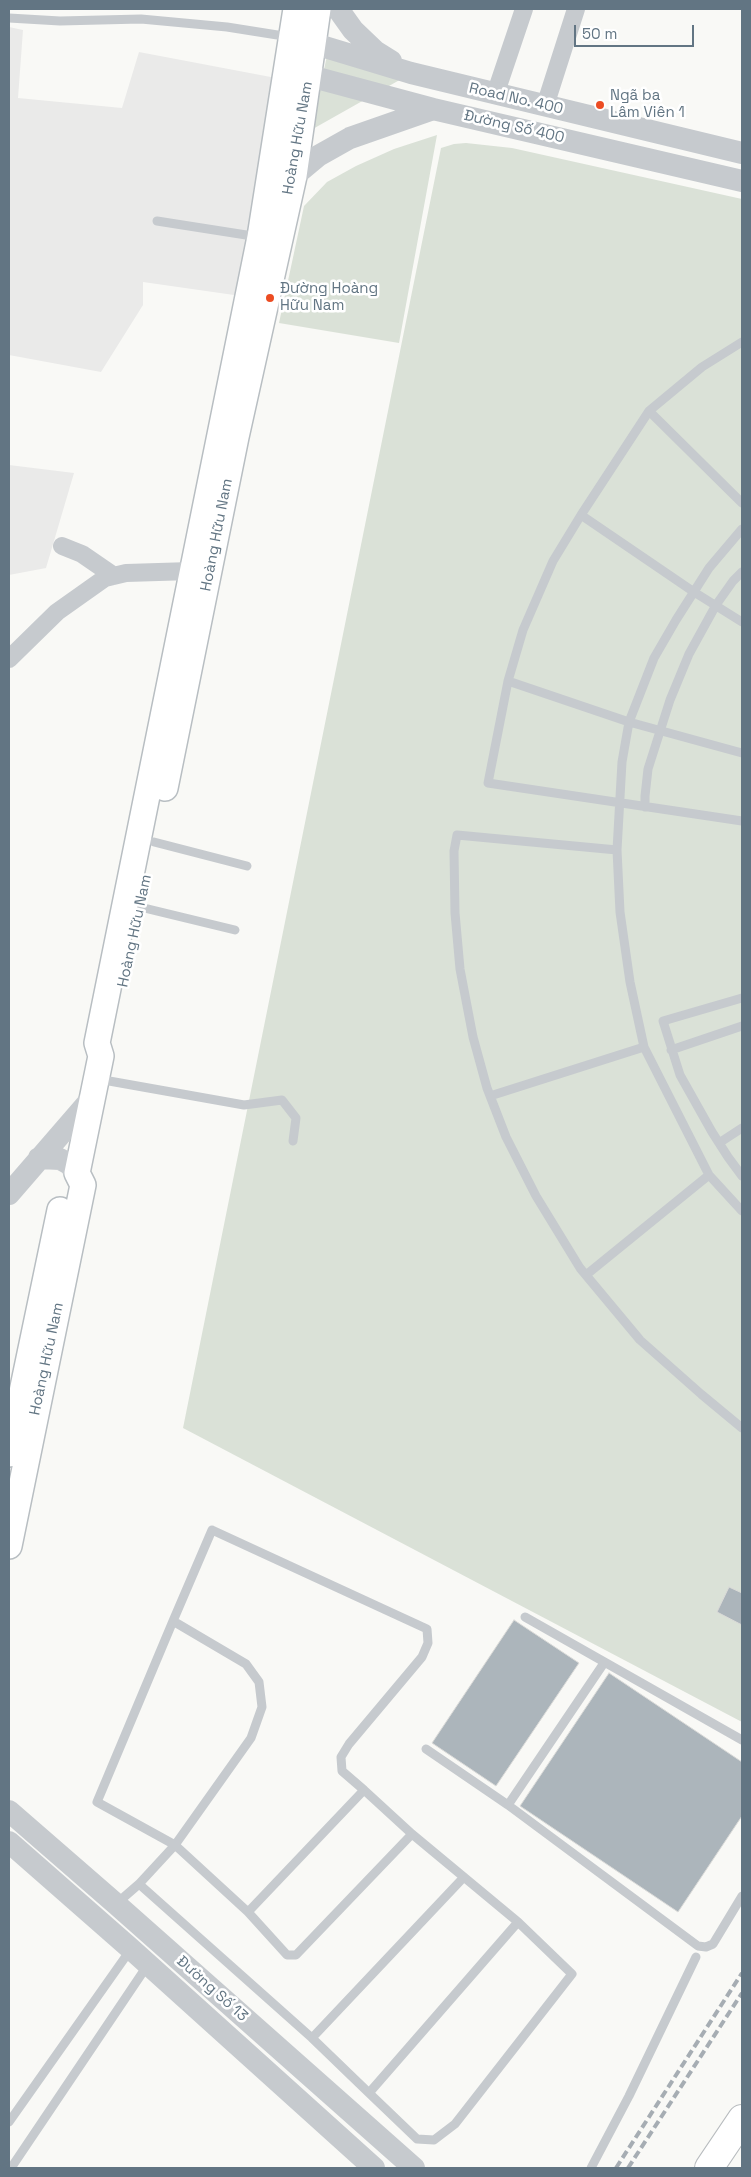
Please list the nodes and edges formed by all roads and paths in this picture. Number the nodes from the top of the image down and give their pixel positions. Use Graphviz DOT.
graph roads {
  1 [pos="296,9"];
  2 [pos="318,9"];
  3 [pos="338,9"];
  4 [pos="524,9"];
  5 [pos="576,9"];
  6 [pos="9,18"];
  7 [pos="303,41"];
  8 [pos="298,73"];
  9 [pos="411,73"];
  10 [pos="496,95"];
  11 [pos="545,106"];
  12 [pos="433,109"];
  13 [pos="539,132"];
  14 [pos="742,153"];
  15 [pos="294,176"];
  16 [pos="742,181"];
  17 [pos="158,221"];
  18 [pos="260,237"];
  19 [pos="742,342"];
  20 [pos="649,411"];
  21 [pos="742,503"];
  22 [pos="581,515"];
  23 [pos="742,529"];
  24 [pos="62,546"];
  25 [pos="200,572"];
  26 [pos="742,572"];
  27 [pos="114,576"];
  28 [pos="694,592"];
  29 [pos="716,605"];
  30 [pos="742,622"];
  31 [pos="9,659"];
  32 [pos="508,681"];
  33 [pos="629,722"];
  34 [pos="659,731"];
  35 [pos="742,753"];
  36 [pos="618,803"];
  37 [pos="645,807"];
  38 [pos="742,821"];
  39 [pos="154,842"];
  40 [pos="617,850"];
  41 [pos="247,866"];
  42 [pos="140,907"];
  43 [pos="235,930"];
  44 [pos="742,998"];
  45 [pos="742,1026"];
  46 [pos="644,1047"];
  47 [pos="671,1050"];
  48 [pos="97,1077"];
  49 [pos="490,1096"];
  50 [pos="742,1128"];
  51 [pos="294,1141"];
  52 [pos="719,1143"];
  53 [pos="39,1158"];
  54 [pos="77,1173"];
  55 [pos="709,1175"];
  56 [pos="742,1176"];
  57 [pos="9,1194"];
  58 [pos="742,1211"];
  59 [pos="586,1276"];
  60 [pos="742,1428"];
  61 [pos="9,1454"];
  62 [pos="9,1546"];
  63 [pos="525,1617"];
  64 [pos="174,1621"];
  65 [pos="604,1663"];
  66 [pos="742,1740"];
  67 [pos="426,1749"];
  68 [pos="364,1790"];
  69 [pos="508,1805"];
  70 [pos="9,1811"];
  71 [pos="412,1834"];
  72 [pos="9,1842"];
  73 [pos="175,1845"];
  74 [pos="464,1876"];
  75 [pos="139,1884"];
  76 [pos="742,1896"];
  77 [pos="116,1904"];
  78 [pos="248,1912"];
  79 [pos="518,1922"];
  80 [pos="131,1949"];
  81 [pos="696,1957"];
  82 [pos="148,1965"];
  83 [pos="312,2038"];
  84 [pos="369,2093"];
  85 [pos="742,2119"];
  86 [pos="9,2122"];
  87 [pos="368,2127"];
  88 [pos="350,2147"];
  89 [pos="742,2148"];
  90 [pos="11,2168"];
  91 [pos="374,2168"];
  92 [pos="414,2168"];
  93 [pos="591,2168"];
  94 [pos="709,2168"];
  95 [pos="729,2168"];
  1 -- 7 [label="main road, Hoàng Hữu Nam"];
  2 -- 7 [label="main road, Hoàng Hữu Nam"];
  3 -- 9 [label="street"];
  4 -- 10 [label="street"];
  5 -- 11 [label="street"];
  6 -- 7 [label="lane"];
  7 -- 8 [label="main road, Hoàng Hữu Nam"];
  7 -- 9 [label="street, Road No. 400"];
  8 -- 12 [label="street, Đường Số 400"];
  8 -- 15 [label="main road, Hoàng Hữu Nam"];
  8 -- 18 [label="main road, Hoàng Hữu Nam"];
  9 -- 10 [label="street, Road No. 400"];
  10 -- 11 [label="street, Road No. 400"];
  11 -- 13 [label="street"];
  11 -- 14 [label="street, Road No. 400"];
  12 -- 13 [label="street, Đường Số 400"];
  12 -- 15 [label="street"];
  13 -- 16 [label="street, Đường Số 400"];
  15 -- 25 [label="main road, Hoàng Hữu Nam"];
  17 -- 18 [label="lane"];
  18 -- 25 [label="main road, Hoàng Hữu Nam"];
  19 -- 20 [label="lane"];
  20 -- 21 [label="lane"];
  20 -- 22 [label="lane"];
  22 -- 28 [label="lane"];
  22 -- 32 [label="lane"];
  23 -- 28 [label="lane"];
  24 -- 27 [label="street"];
  25 -- 27 [label="street"];
  25 -- 39 [label="main road, Hoàng Hữu Nam"];
  25 -- 48 [label="main road, Hoàng Hữu Nam"];
  26 -- 29 [label="lane"];
  27 -- 31 [label="street"];
  28 -- 29 [label="lane"];
  28 -- 33 [label="lane"];
  29 -- 30 [label="lane"];
  29 -- 34 [label="lane"];
  32 -- 33 [label="lane"];
  32 -- 36 [label="lane"];
  33 -- 34 [label="lane"];
  33 -- 36 [label="lane"];
  34 -- 35 [label="lane"];
  34 -- 37 [label="lane"];
  36 -- 37 [label="lane"];
  36 -- 40 [label="lane"];
  37 -- 38 [label="lane"];
  39 -- 41 [label="lane"];
  39 -- 42 [label="main road, Hoàng Hữu Nam"];
  40 -- 46 [label="lane"];
  40 -- 49 [label="lane"];
  42 -- 43 [label="lane"];
  42 -- 48 [label="main road, Hoàng Hữu Nam"];
  44 -- 47 [label="lane"];
  45 -- 47 [label="lane"];
  46 -- 49 [label="lane"];
  46 -- 55 [label="lane"];
  47 -- 52 [label="lane"];
  48 -- 51 [label="lane"];
  48 -- 53 [label="street"];
  48 -- 54 [label="main road, Hoàng Hữu Nam"];
  49 -- 59 [label="lane"];
  50 -- 52 [label="lane"];
  52 -- 56 [label="lane"];
  53 -- 54 [label="street"];
  53 -- 57 [label="street"];
  54 -- 61 [label="main road, Hoàng Hữu Nam"];
  54 -- 62 [label="main road, Hoàng Hữu Nam"];
  55 -- 58 [label="lane"];
  55 -- 59 [label="lane"];
  59 -- 60 [label="lane"];
  63 -- 65 [label="lane"];
  64 -- 68 [label="lane"];
  64 -- 73 [label="lane"];
  64 -- 73 [label="lane"];
  65 -- 66 [label="lane"];
  65 -- 69 [label="lane"];
  67 -- 69 [label="lane"];
  68 -- 71 [label="lane"];
  68 -- 78 [label="lane"];
  69 -- 76 [label="lane"];
  70 -- 77 [label="street, Đường Số 13"];
  71 -- 74 [label="lane"];
  71 -- 78 [label="lane"];
  72 -- 80 [label="street, Đường Số 13"];
  73 -- 75 [label="lane"];
  73 -- 78 [label="lane"];
  74 -- 79 [label="lane"];
  74 -- 83 [label="lane"];
  75 -- 77 [label="lane"];
  75 -- 83 [label="lane"];
  77 -- 87 [label="street, Đường Số 13"];
  79 -- 84 [label="lane"];
  79 -- 84 [label="lane"];
  80 -- 82 [label="street, Đường Số 13"];
  80 -- 86 [label="lane"];
  81 -- 93 [label="lane"];
  82 -- 88 [label="street, Đường Số 13"];
  82 -- 90 [label="lane"];
  83 -- 84 [label="lane"];
  85 -- 94 [label="highway"];
  87 -- 88 [label="street"];
  87 -- 92 [label="street, Đường Số 13"];
  88 -- 91 [label="street, Đường Số 13"];
  89 -- 95 [label="highway"];
}
